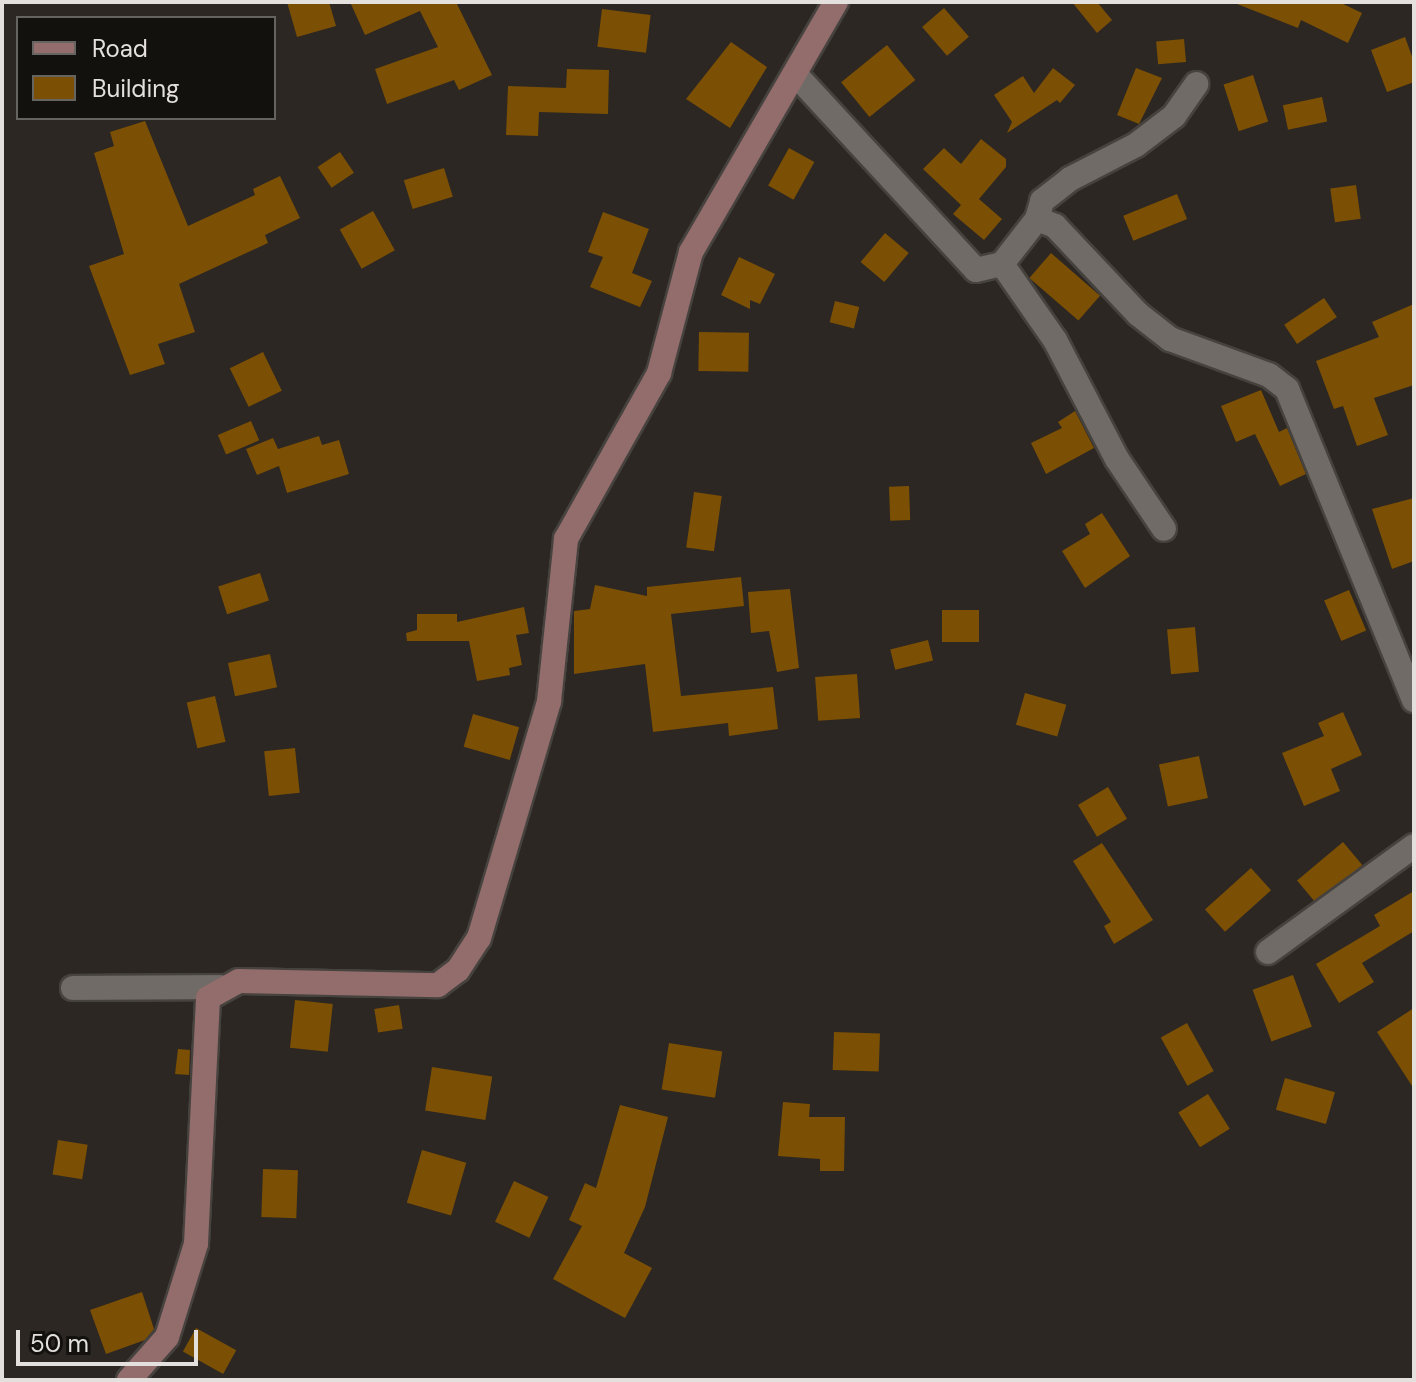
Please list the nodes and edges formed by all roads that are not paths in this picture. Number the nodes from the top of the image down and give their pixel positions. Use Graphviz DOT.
graph roads {
  1 [pos="836,2"];
  2 [pos="796,75"];
  3 [pos="1196,84"];
  4 [pos="1037,219"];
  5 [pos="1002,264"];
  6 [pos="1164,529"];
  7 [pos="1414,700"];
  8 [pos="1414,846"];
  9 [pos="1268,952"];
  10 [pos="220,987"];
  11 [pos="73,988"];
  12 [pos="129,1380"];
  1 -- 2 [label="street"];
  2 -- 5 [label="street"];
  2 -- 10 [label="street"];
  3 -- 4 [label="street"];
  4 -- 5 [label="street"];
  4 -- 7 [label="street"];
  5 -- 6 [label="street"];
  8 -- 9 [label="street"];
  10 -- 11 [label="street"];
  10 -- 12 [label="street"];
}
